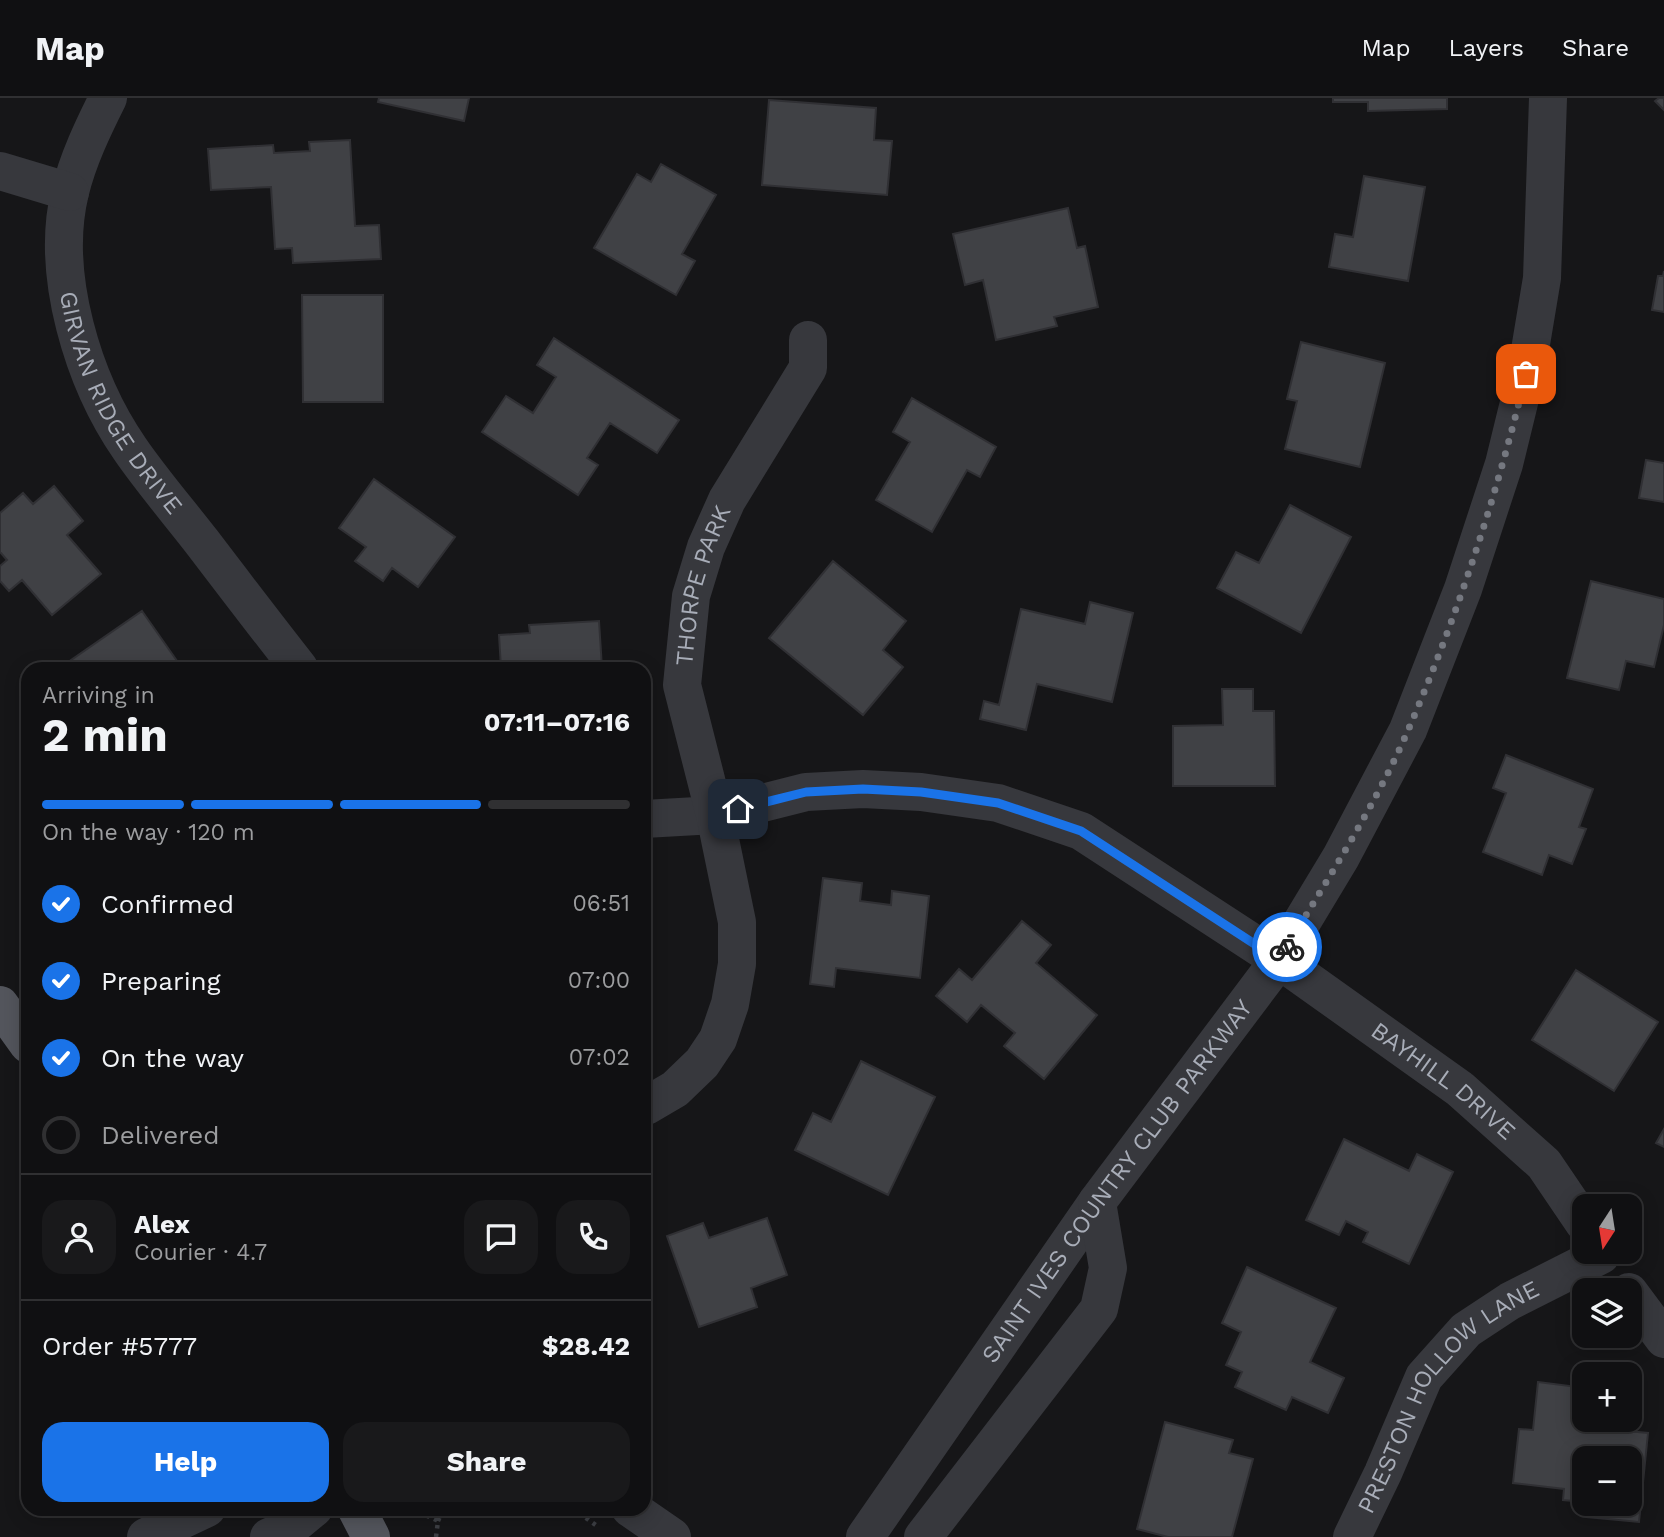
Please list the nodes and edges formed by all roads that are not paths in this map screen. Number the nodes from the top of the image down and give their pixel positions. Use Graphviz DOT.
graph roads {
  1 [pos="108,98"];
  2 [pos="1548,98"];
  3 [pos="0,171"];
  4 [pos="70,192"];
  5 [pos="808,340"];
  6 [pos="294,662"];
  7 [pos="715,815"];
  8 [pos="651,819"];
  9 [pos="1279,960"];
  10 [pos="0,1005"];
  11 [pos="21,1034"];
  12 [pos="651,1103"];
  13 [pos="1097,1202"];
  14 [pos="1572,1207"];
  15 [pos="1572,1259"];
  16 [pos="1642,1310"];
  17 [pos="1664,1339"];
  18 [pos="190,1516"];
  19 [pos="304,1516"];
  20 [pos="360,1516"];
  21 [pos="617,1519"];
  22 [pos="146,1537"];
  23 [pos="269,1537"];
  24 [pos="371,1537"];
  25 [pos="672,1537"];
  26 [pos="864,1537"];
  27 [pos="923,1537"];
  28 [pos="1352,1537"];
  1 -- 4 [label="street, GIRVAN RIDGE DRIVE"];
  2 -- 9 [label="street, SAINT IVES COUNTRY CLUB PARKWAY"];
  3 -- 4 [label="street"];
  4 -- 6 [label="street, GIRVAN RIDGE DRIVE"];
  5 -- 7 [label="street, THORPE PARK"];
  7 -- 8 [label="street"];
  7 -- 9 [label="street"];
  7 -- 12 [label="street, THORPE PARK"];
  9 -- 13 [label="street, SAINT IVES COUNTRY CLUB PARKWAY"];
  9 -- 14 [label="street, BAYHILL DRIVE"];
  10 -- 11 [label="main road"];
  13 -- 26 [label="street, SAINT IVES COUNTRY CLUB PARKWAY"];
  13 -- 27 [label="street"];
  15 -- 28 [label="street, PRESTON HOLLOW LANE"];
  16 -- 17 [label="street, BAYHILL DRIVE"];
  18 -- 22 [label="street"];
  19 -- 23 [label="street"];
  20 -- 24 [label="main road"];
  21 -- 25 [label="street"];
}
